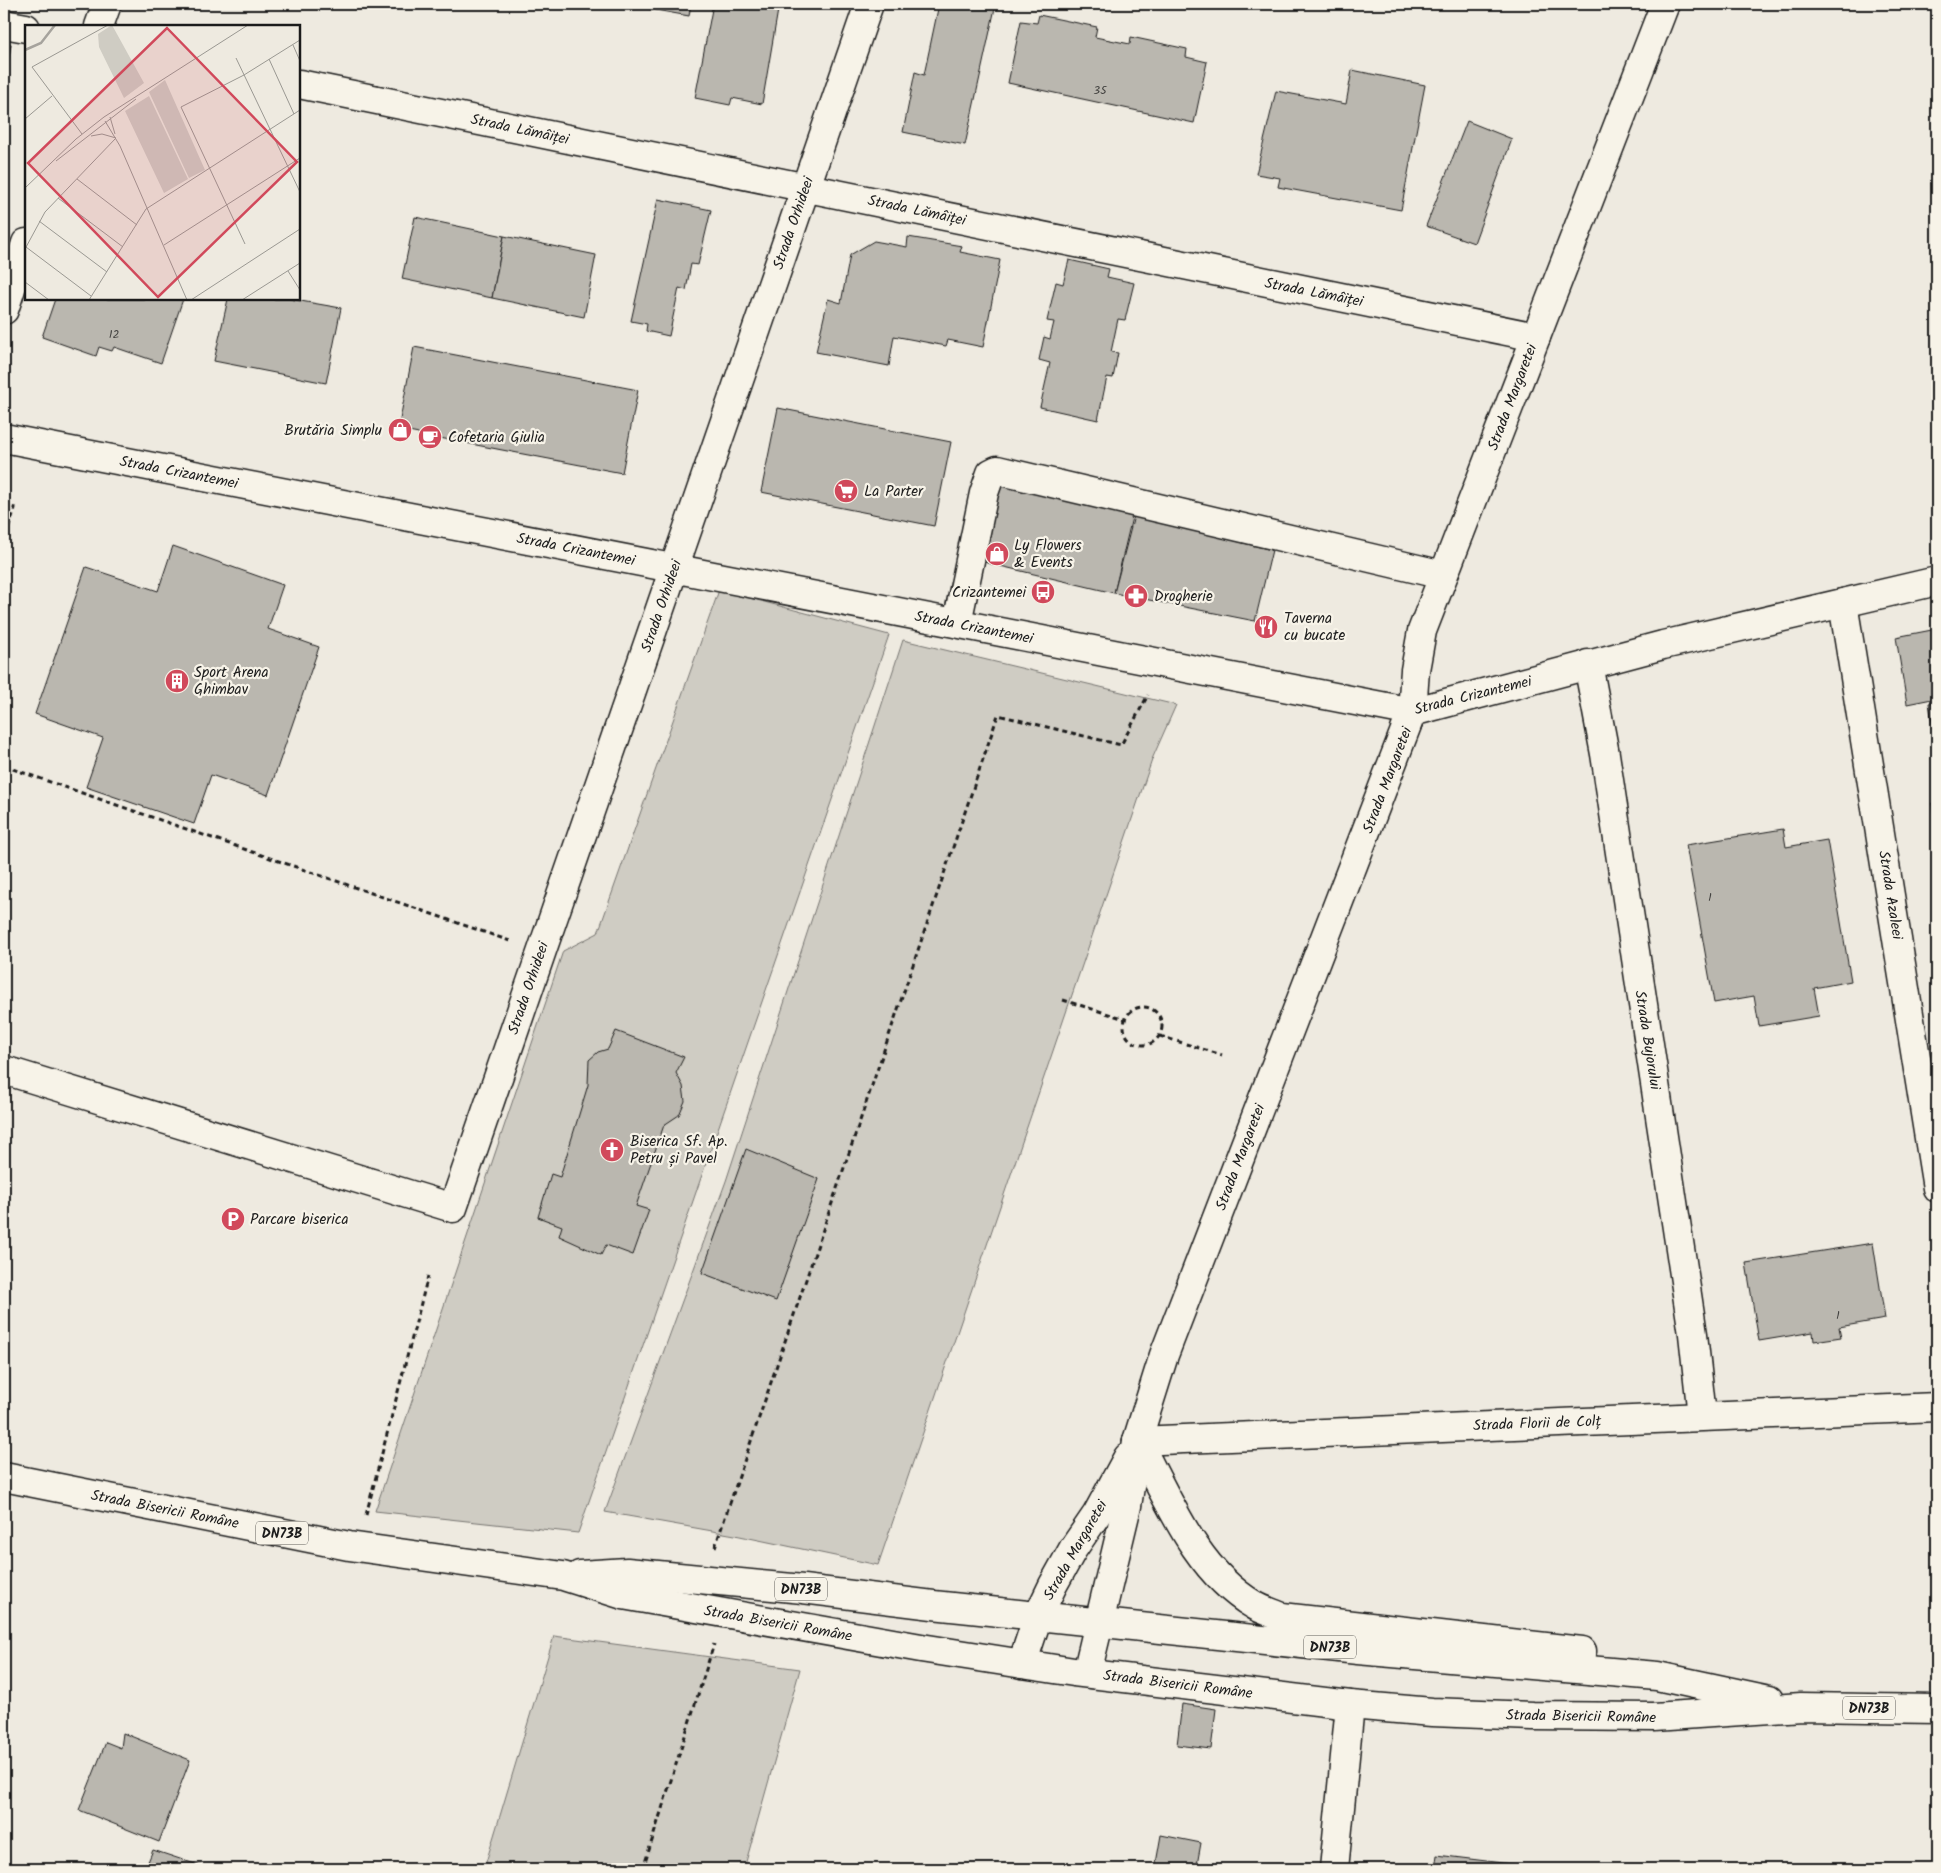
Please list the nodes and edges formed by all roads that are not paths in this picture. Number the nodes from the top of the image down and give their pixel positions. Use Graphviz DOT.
graph roads {
  1 [pos="107,4"];
  2 [pos="869,4"];
  3 [pos="1665,4"];
  4 [pos="4,24"];
  5 [pos="99,25"];
  6 [pos="25,28"];
  7 [pos="300,84"];
  8 [pos="806,188"];
  9 [pos="25,246"];
  10 [pos="4,310"];
  11 [pos="1536,337"];
  12 [pos="4,438"];
  13 [pos="674,568"];
  14 [pos="1443,575"];
  15 [pos="1937,581"];
  16 [pos="1843,603"];
  17 [pos="956,623"];
  18 [pos="1588,664"];
  19 [pos="1412,712"];
  20 [pos="4,1070"];
  21 [pos="1937,1188"];
  22 [pos="1937,1407"];
  23 [pos="1702,1416"];
  24 [pos="1137,1441"];
  25 [pos="4,1477"];
  26 [pos="563,1576"];
  27 [pos="1038,1616"];
  28 [pos="1100,1622"];
  29 [pos="1022,1664"];
  30 [pos="1087,1673"];
  31 [pos="1622,1673"];
  32 [pos="1350,1705"];
  33 [pos="1800,1707"];
  34 [pos="1937,1709"];
  35 [pos="1334,1869"];
  1 -- 5 [label="street"];
  2 -- 8 [label="street, Strada Orhideei"];
  3 -- 11 [label="street, Strada Margaretei"];
  4 -- 6 [label="street"];
  7 -- 8 [label="street, Strada Lămâiței"];
  8 -- 11 [label="street, Strada Lămâiței"];
  8 -- 13 [label="street, Strada Orhideei"];
  9 -- 10 [label="street"];
  11 -- 14 [label="street, Strada Margaretei"];
  12 -- 13 [label="street, Strada Crizantemei"];
  13 -- 17 [label="street, Strada Crizantemei"];
  13 -- 20 [label="street, Strada Orhideei"];
  14 -- 17 [label="street"];
  14 -- 19 [label="street, Strada Margaretei"];
  15 -- 16 [label="street, Strada Crizantemei"];
  16 -- 18 [label="street, Strada Crizantemei"];
  16 -- 21 [label="street, Strada Azaleei"];
  17 -- 19 [label="street, Strada Crizantemei"];
  18 -- 19 [label="street, Strada Crizantemei"];
  18 -- 23 [label="street, Strada Bujorului"];
  19 -- 24 [label="street, Strada Margaretei"];
  22 -- 23 [label="street, Strada Florii de Colț"];
  23 -- 24 [label="street, Strada Florii de Colț"];
  24 -- 27 [label="street, Strada Margaretei"];
  24 -- 28 [label="street, Strada Margaretei"];
  24 -- 31 [label="street"];
  25 -- 26 [label="street, Strada Bisericii Române / DN73B"];
  26 -- 27 [label="street, Strada Bisericii Române / DN73B"];
  26 -- 29 [label="street, Strada Bisericii Române / DN73B"];
  27 -- 28 [label="street, Strada Bisericii Române / DN73B"];
  27 -- 29 [label="street, Strada Margaretei"];
  28 -- 30 [label="street, Strada Margaretei"];
  28 -- 31 [label="street, Strada Bisericii Române / DN73B"];
  29 -- 30 [label="street, Strada Bisericii Române / DN73B"];
  30 -- 32 [label="street, Strada Bisericii Române / DN73B"];
  31 -- 33 [label="street, Strada Bisericii Române / DN73B"];
  32 -- 33 [label="street, Strada Bisericii Române / DN73B"];
  32 -- 35 [label="street"];
  33 -- 34 [label="street, Strada Bisericii Române / DN73B"];
}
